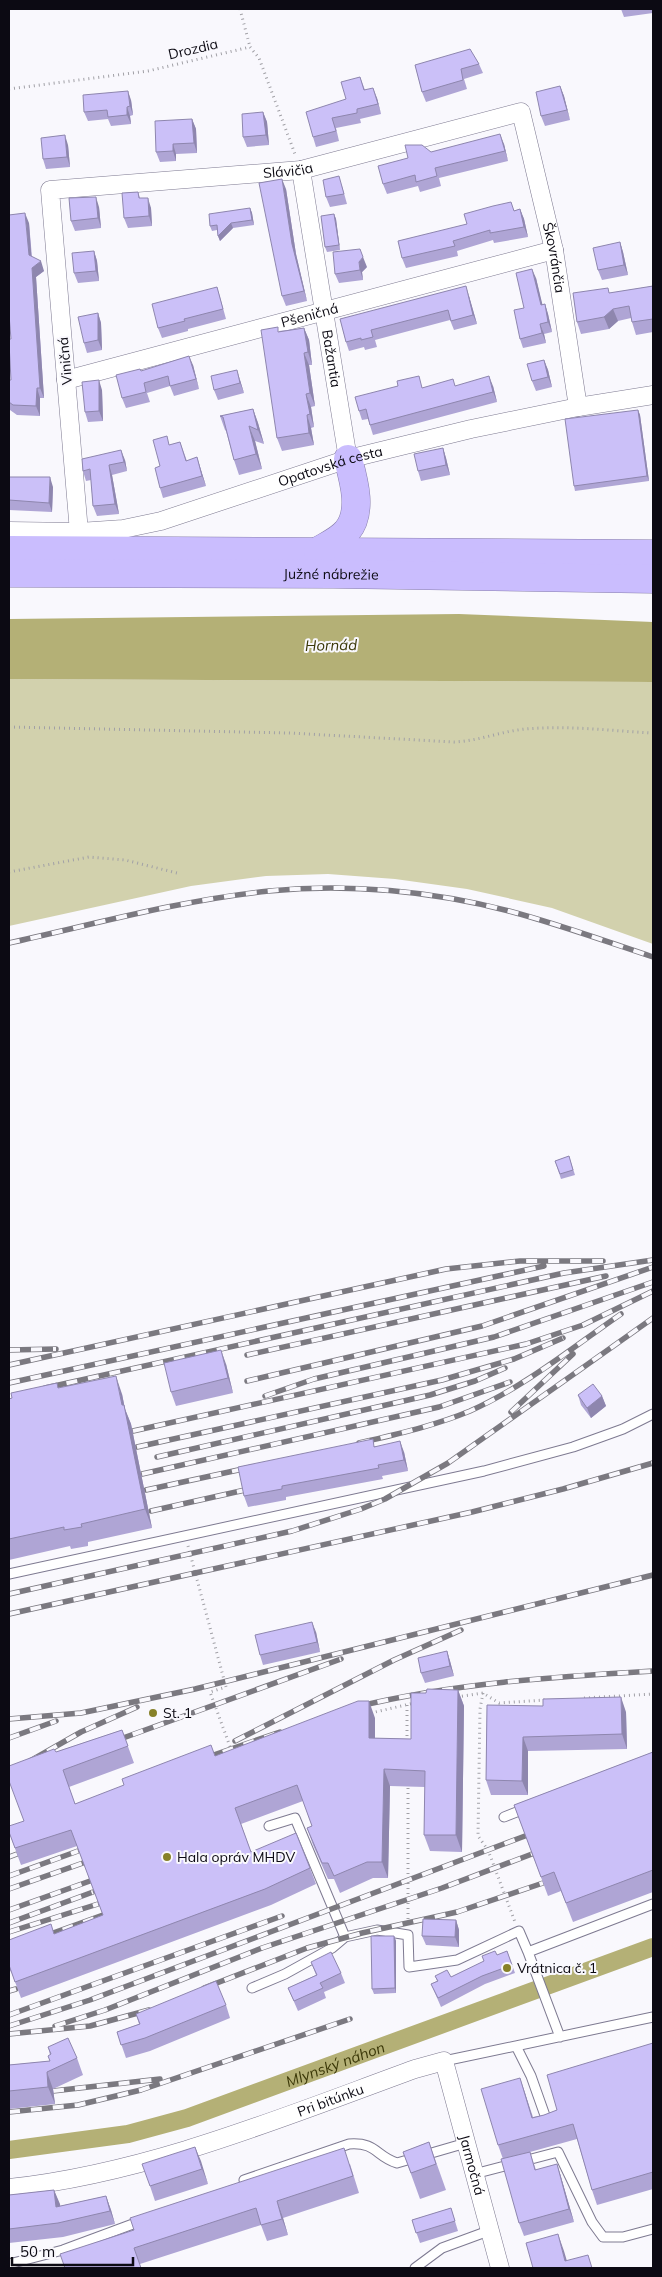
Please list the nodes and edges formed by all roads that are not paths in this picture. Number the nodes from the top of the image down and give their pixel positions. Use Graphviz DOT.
graph roads {
  1 [pos="521,112"];
  2 [pos="301,170"];
  3 [pos="50,190"];
  4 [pos="554,250"];
  5 [pos="325,313"];
  6 [pos="66,380"];
  7 [pos="653,395"];
  8 [pos="578,407"];
  9 [pos="348,460"];
  10 [pos="356,507"];
  11 [pos="9,531"];
  12 [pos="79,532"];
  13 [pos="9,550"];
  14 [pos="318,551"];
  15 [pos="399,552"];
  16 [pos="653,554"];
  17 [pos="9,573"];
  18 [pos="653,579"];
  19 [pos="653,1414"];
  20 [pos="9,1574"];
  21 [pos="532,1806"];
  22 [pos="504,1817"];
  23 [pos="269,1826"];
  24 [pos="653,1904"];
  25 [pos="346,1937"];
  26 [pos="528,1952"];
  27 [pos="252,1988"];
  28 [pos="653,2017"];
  29 [pos="560,2037"];
  30 [pos="516,2046"];
  31 [pos="444,2061"];
  32 [pos="548,2124"];
  33 [pos="466,2143"];
  34 [pos="474,2174"];
  35 [pos="244,2180"];
  36 [pos="9,2188"];
  37 [pos="154,2216"];
  38 [pos="653,2229"];
  39 [pos="491,2230"];
  40 [pos="9,2264"];
  41 [pos="20,2265"];
  42 [pos="416,2268"];
  43 [pos="500,2268"];
  1 -- 2 [label="street, Slávičia"];
  1 -- 4 [label="street, Škovránčia"];
  2 -- 3 [label="street, Slávičia"];
  2 -- 5 [label="street, Bažantia"];
  3 -- 6 [label="street, Viničná"];
  4 -- 5 [label="street, Pšeničná"];
  4 -- 8 [label="street, Škovránčia"];
  5 -- 6 [label="street, Pšeničná"];
  5 -- 9 [label="street, Bažantia"];
  6 -- 12 [label="street, Viničná"];
  7 -- 8 [label="street, Opatovská cesta"];
  8 -- 9 [label="street, Opatovská cesta"];
  9 -- 10 [label="highway"];
  9 -- 12 [label="street, Opatovská cesta"];
  10 -- 14 [label="highway"];
  10 -- 15 [label="highway"];
  11 -- 12 [label="street, Opatovská cesta"];
  13 -- 14 [label="highway, Južné nábrežie"];
  14 -- 15 [label="highway, Južné nábrežie"];
  15 -- 16 [label="highway, Južné nábrežie"];
  17 -- 18 [label="highway, Južné nábrežie"];
  19 -- 20 [label="lane"];
  21 -- 22 [label="lane"];
  23 -- 25 [label="lane"];
  24 -- 26 [label="lane"];
  25 -- 26 [label="lane"];
  25 -- 27 [label="lane"];
  26 -- 29 [label="lane"];
  28 -- 29 [label="lane, Pri bitúnku"];
  29 -- 30 [label="lane, Pri bitúnku"];
  30 -- 31 [label="lane, Pri bitúnku"];
  30 -- 32 [label="lane"];
  31 -- 33 [label="street, Jarmočná"];
  31 -- 36 [label="street, Pri bitúnku"];
  33 -- 34 [label="street, Jarmočná"];
  33 -- 35 [label="lane"];
  34 -- 38 [label="lane"];
  34 -- 39 [label="street, Jarmočná"];
  37 -- 41 [label="lane"];
  39 -- 42 [label="lane"];
  39 -- 43 [label="street, Jarmočná"];
  40 -- 41 [label="lane"];
}
